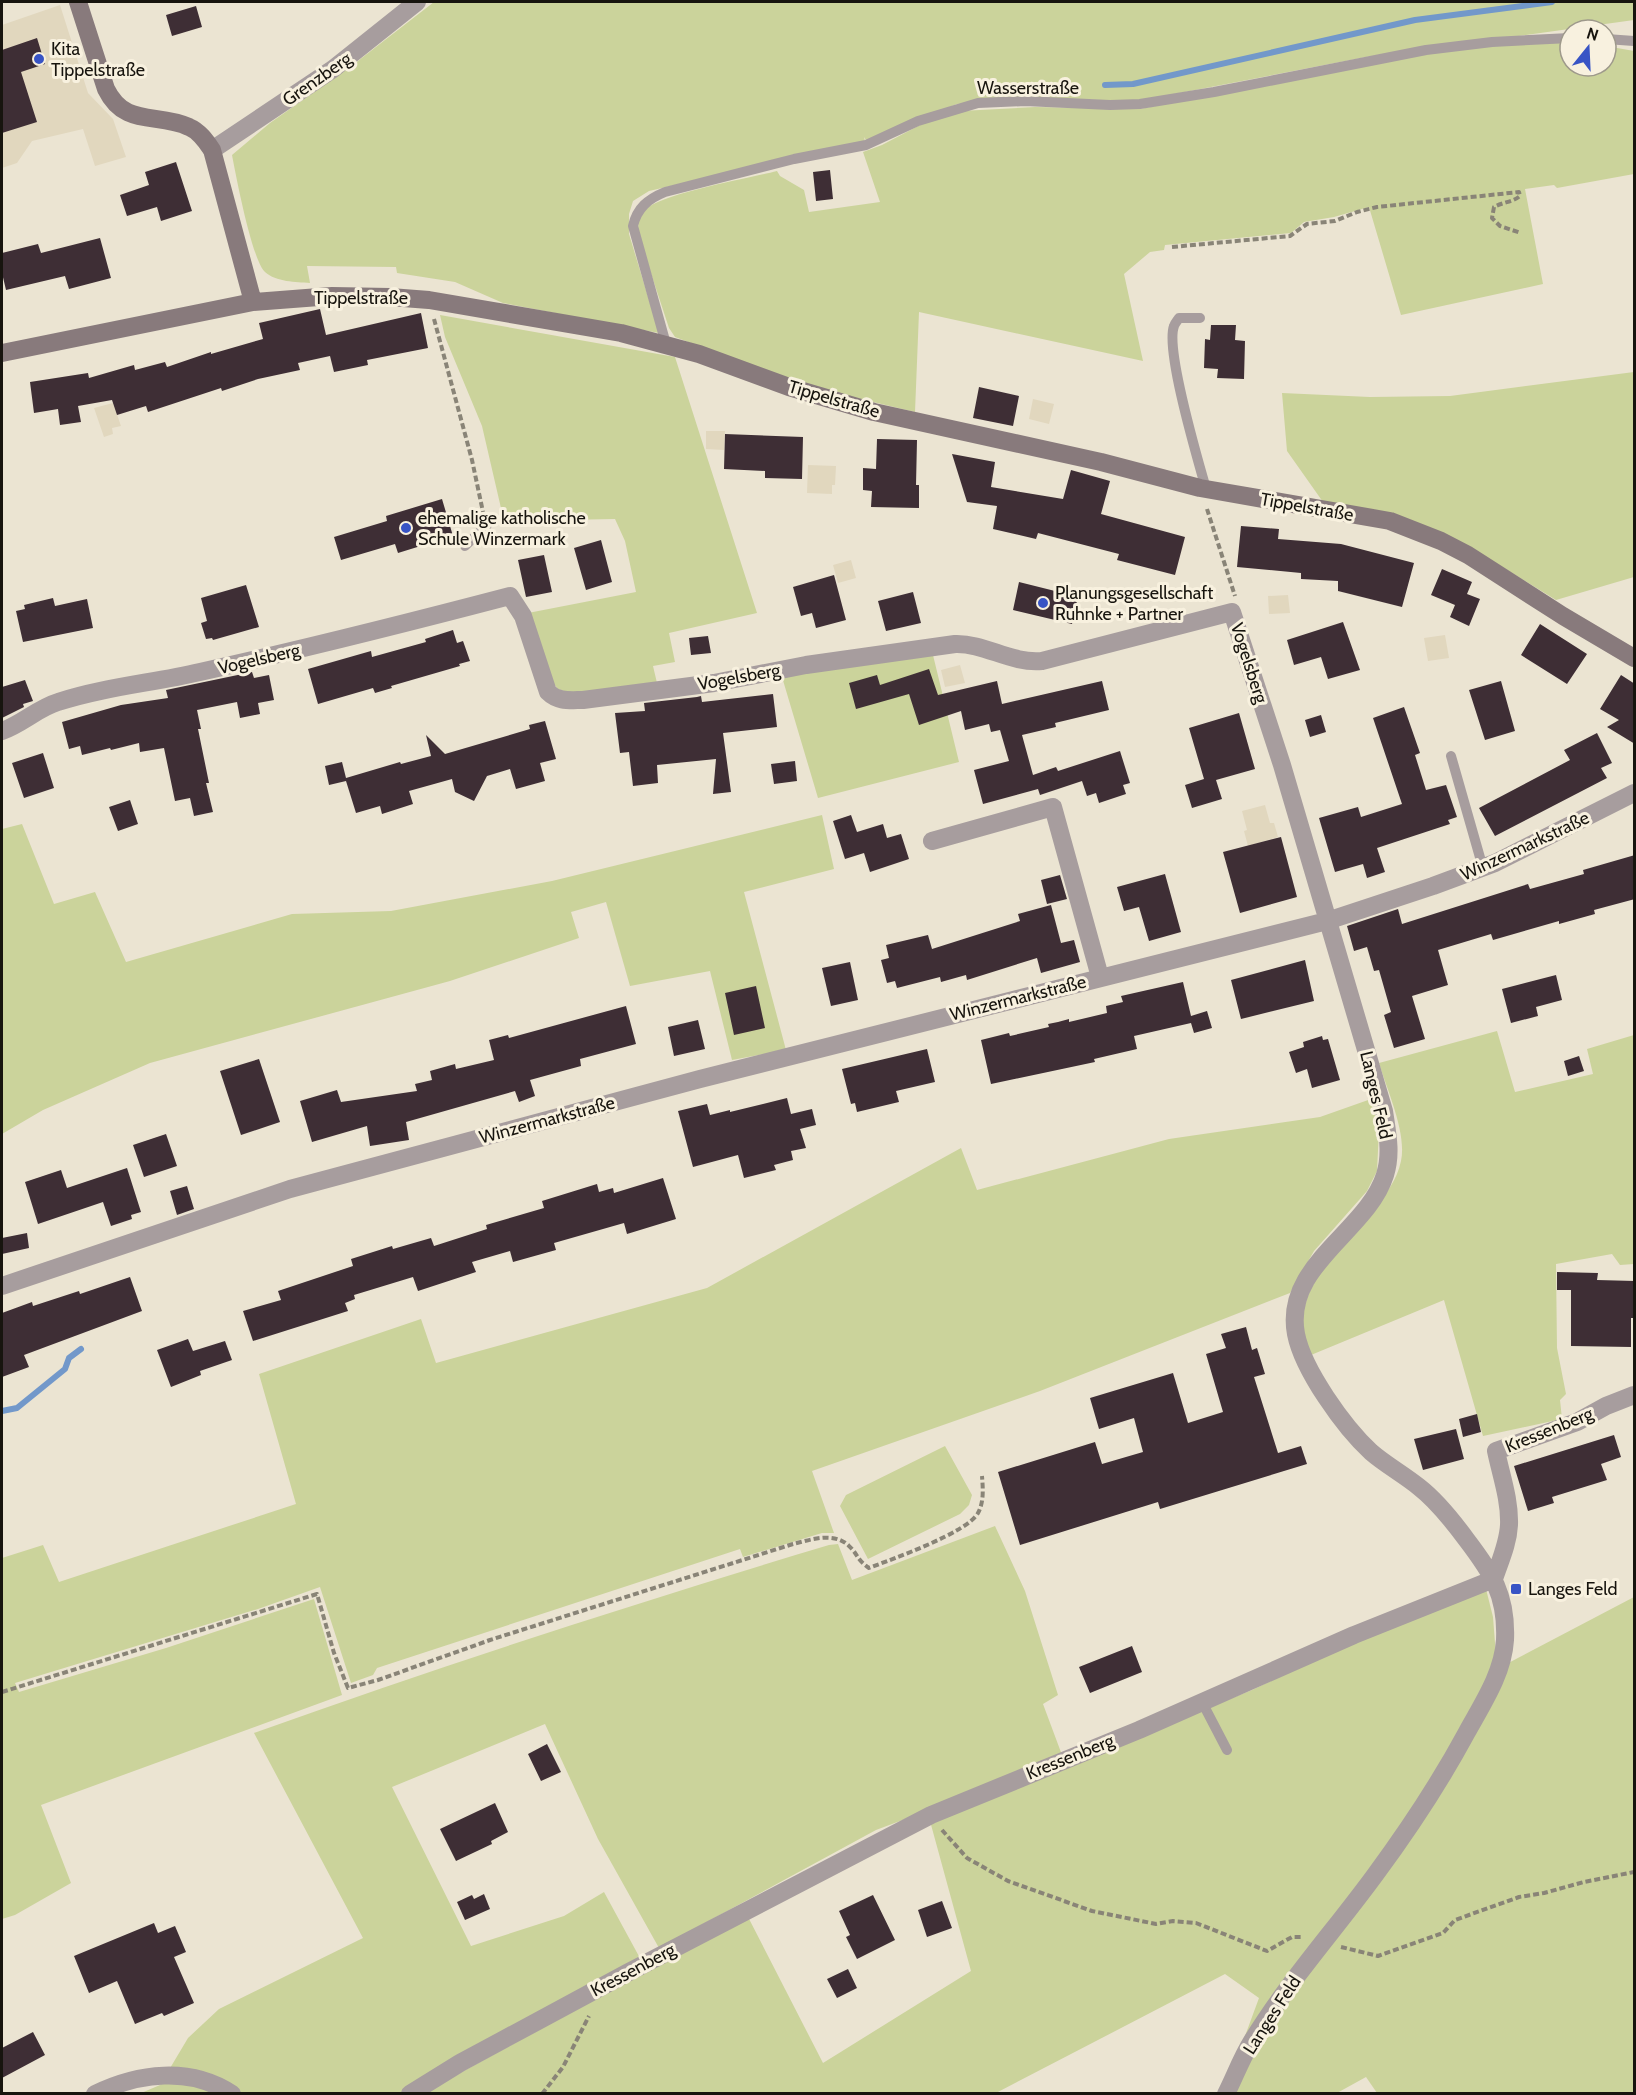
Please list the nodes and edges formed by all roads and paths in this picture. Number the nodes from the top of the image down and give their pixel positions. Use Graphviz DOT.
graph roads {
  1 [pos="78,2"];
  2 [pos="417,2"];
  3 [pos="1558,39"];
  4 [pos="1618,40"];
  5 [pos="1635,41"];
  6 [pos="212,150"];
  7 [pos="1521,232"];
  8 [pos="1172,247"];
  9 [pos="429,300"];
  10 [pos="253,302"];
  11 [pos="1200,318"];
  12 [pos="666,344"];
  13 [pos="2,353"];
  14 [pos="1203,489"];
  15 [pos="487,525"];
  16 [pos="465,546"];
  17 [pos="1232,612"];
  18 [pos="1635,658"];
  19 [pos="2,731"];
  20 [pos="1451,756"];
  21 [pos="1635,794"];
  22 [pos="932,841"];
  23 [pos="1483,868"];
  24 [pos="1327,921"];
  25 [pos="1100,977"];
  26 [pos="2,1286"];
  27 [pos="1635,1395"];
  28 [pos="982,1476"];
  29 [pos="1494,1579"];
  30 [pos="2,1692"];
  31 [pos="1202,1702"];
  32 [pos="1227,1750"];
  33 [pos="931,1815"];
  34 [pos="1635,1872"];
  35 [pos="1327,1938"];
  36 [pos="591,2013"];
  37 [pos="95,2094"];
  38 [pos="232,2094"];
  39 [pos="410,2094"];
  40 [pos="542,2094"];
  41 [pos="1226,2094"];
  1 -- 6 [label="street"];
  2 -- 6 [label="street, Grenzberg"];
  3 -- 12 [label="lane, Wasserstraße"];
  4 -- 5 [label="lane"];
  6 -- 10 [label="street"];
  7 -- 8 [label="path"];
  9 -- 10 [label="street, Tippelstraße"];
  9 -- 12 [label="street, Tippelstraße"];
  9 -- 15 [label="path"];
  10 -- 13 [label="street, Tippelstraße"];
  11 -- 14 [label="lane"];
  12 -- 14 [label="street, Tippelstraße"];
  14 -- 17 [label="path"];
  14 -- 18 [label="street, Tippelstraße"];
  15 -- 16 [label="lane"];
  17 -- 19 [label="street, Vogelsberg"];
  17 -- 24 [label="street, Vogelsberg"];
  20 -- 23 [label="lane"];
  21 -- 23 [label="street, Winzermarkstraße"];
  22 -- 25 [label="street, Winzermarkstraße"];
  23 -- 24 [label="street, Winzermarkstraße"];
  24 -- 25 [label="street, Winzermarkstraße"];
  24 -- 29 [label="street, Langes Feld"];
  25 -- 26 [label="street, Winzermarkstraße"];
  27 -- 29 [label="street, Kressenberg"];
  28 -- 30 [label="path"];
  29 -- 31 [label="street, Kressenberg"];
  29 -- 35 [label="street, Langes Feld"];
  31 -- 32 [label="lane"];
  31 -- 33 [label="street, Kressenberg"];
  33 -- 35 [label="path"];
  33 -- 39 [label="street, Kressenberg"];
  34 -- 35 [label="path"];
  35 -- 41 [label="street, Langes Feld"];
  36 -- 40 [label="path"];
  37 -- 38 [label="street"];
}
